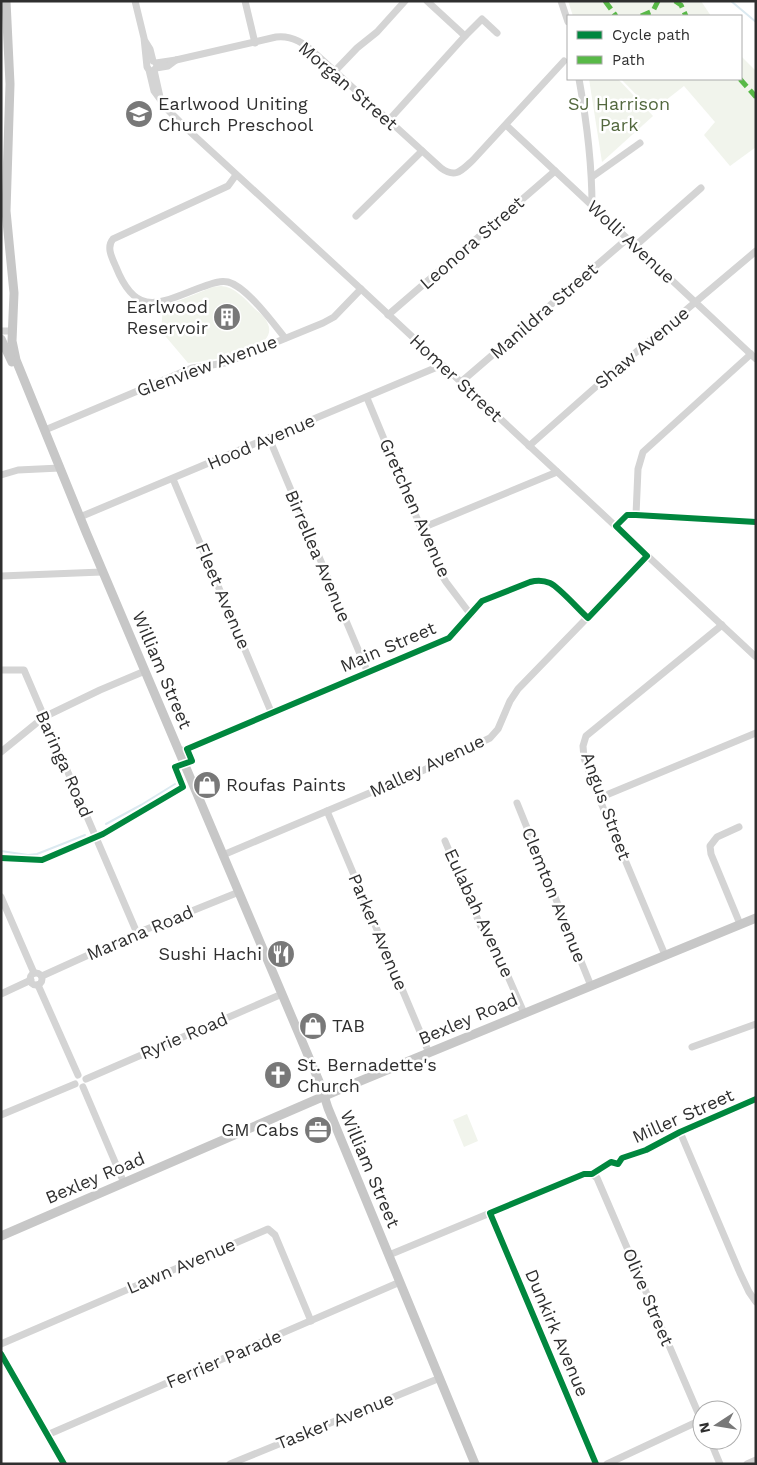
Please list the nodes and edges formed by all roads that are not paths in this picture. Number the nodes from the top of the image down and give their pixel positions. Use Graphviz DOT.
graph roads {
  1 [pos="6,1"];
  2 [pos="136,1"];
  3 [pos="245,1"];
  4 [pos="405,1"];
  5 [pos="426,1"];
  6 [pos="561,1"];
  7 [pos="567,19"];
  8 [pos="497,33"];
  9 [pos="465,36"];
  10 [pos="255,42"];
  11 [pos="564,60"];
  12 [pos="152,66"];
  13 [pos="335,71"];
  14 [pos="579,80"];
  15 [pos="388,120"];
  16 [pos="506,125"];
  17 [pos="640,143"];
  18 [pos="422,151"];
  19 [pos="555,171"];
  20 [pos="236,175"];
  21 [pos="592,177"];
  22 [pos="701,188"];
  23 [pos="592,206"];
  24 [pos="356,216"];
  25 [pos="627,239"];
  26 [pos="635,246"];
  27 [pos="756,251"];
  28 [pos="361,289"];
  29 [pos="695,302"];
  30 [pos="388,315"];
  31 [pos="1,331"];
  32 [pos="11,331"];
  33 [pos="285,338"];
  34 [pos="1,339"];
  35 [pos="753,357"];
  36 [pos="442,365"];
  37 [pos="461,382"];
  38 [pos="25,383"];
  39 [pos="367,398"];
  40 [pos="45,430"];
  41 [pos="269,438"];
  42 [pos="529,446"];
  43 [pos="60,468"];
  44 [pos="557,472"];
  45 [pos="1,475"];
  46 [pos="174,479"];
  47 [pos="636,515"];
  48 [pos="80,517"];
  49 [pos="756,522"];
  50 [pos="616,526"];
  51 [pos="422,528"];
  52 [pos="648,556"];
  53 [pos="102,572"];
  54 [pos="1,576"];
  55 [pos="471,615"];
  56 [pos="588,618"];
  57 [pos="722,625"];
  58 [pos="756,656"];
  59 [pos="1,670"];
  60 [pos="145,671"];
  61 [pos="368,673"];
  62 [pos="272,714"];
  63 [pos="44,717"];
  64 [pos="756,733"];
  65 [pos="1,752"];
  66 [pos="179,752"];
  67 [pos="600,798"];
  68 [pos="518,803"];
  69 [pos="327,811"];
  70 [pos="740,827"];
  71 [pos="445,841"];
  72 [pos="223,855"];
  73 [pos="239,892"];
  74 [pos="1,897"];
  75 [pos="756,918"];
  76 [pos="740,924"];
  77 [pos="137,933"];
  78 [pos="665,955"];
  79 [pos="34,973"];
  80 [pos="42,976"];
  81 [pos="30,980"];
  82 [pos="38,985"];
  83 [pos="591,986"];
  84 [pos="1,994"];
  85 [pos="282,994"];
  86 [pos="524,1013"];
  87 [pos="756,1024"];
  88 [pos="692,1047"];
  89 [pos="429,1053"];
  90 [pos="78,1075"];
  91 [pos="86,1079"];
  92 [pos="74,1084"];
  93 [pos="83,1087"];
  94 [pos="324,1096"];
  95 [pos="756,1100"];
  96 [pos="1,1115"];
  97 [pos="680,1132"];
  98 [pos="622,1158"];
  99 [pos="124,1183"];
  100 [pos="490,1213"];
  101 [pos="1,1236"];
  102 [pos="389,1255"];
  103 [pos="400,1282"];
  104 [pos="756,1302"];
  105 [pos="311,1321"];
  106 [pos="1,1344"];
  107 [pos="1,1354"];
  108 [pos="440,1378"];
  109 [pos="693,1400"];
  110 [pos="692,1426"];
  111 [pos="48,1435"];
  112 [pos="714,1450"];
  113 [pos="756,1460"];
  114 [pos="64,1464"];
  115 [pos="230,1464"];
  116 [pos="475,1464"];
  117 [pos="596,1464"];
  118 [pos="608,1464"];
  119 [pos="720,1464"];
  120 [pos="747,1464"];
  1 -- 32 [label="main road, William Street"];
  2 -- 12 [label="street, Homer Street"];
  3 -- 10 [label="street"];
  4 -- 13 [label="street"];
  5 -- 9 [label="street"];
  6 -- 7 [label="street"];
  8 -- 9 [label="street"];
  9 -- 15 [label="street"];
  10 -- 12 [label="street, Morgan Street"];
  10 -- 13 [label="street, Morgan Street"];
  11 -- 16 [label="street"];
  12 -- 20 [label="street, Homer Street"];
  13 -- 15 [label="street, Morgan Street"];
  14 -- 21 [label="street"];
  15 -- 18 [label="street, Morgan Street"];
  16 -- 18 [label="street, Morgan Street"];
  16 -- 19 [label="street, Wolli Avenue"];
  17 -- 21 [label="street"];
  18 -- 24 [label="street"];
  19 -- 23 [label="street, Wolli Avenue"];
  19 -- 30 [label="street, Leonora Street"];
  20 -- 28 [label="street, Homer Street"];
  20 -- 33 [label="street"];
  21 -- 23 [label="street"];
  22 -- 26 [label="street"];
  23 -- 25 [label="street, Wolli Avenue"];
  25 -- 26 [label="street, Wolli Avenue"];
  25 -- 37 [label="street, Manildra Street"];
  26 -- 29 [label="street, Wolli Avenue"];
  27 -- 29 [label="street, Shaw Avenue"];
  28 -- 30 [label="street, Homer Street"];
  28 -- 33 [label="street, Glenview Avenue"];
  29 -- 35 [label="street, Wolli Avenue"];
  29 -- 42 [label="street, Shaw Avenue"];
  30 -- 36 [label="street, Homer Street"];
  31 -- 32 [label="street"];
  32 -- 38 [label="main road, William Street"];
  33 -- 40 [label="street, Glenview Avenue"];
  34 -- 38 [label="main road"];
  35 -- 47 [label="street"];
  36 -- 37 [label="street, Homer Street"];
  36 -- 39 [label="street, Hood Avenue"];
  37 -- 42 [label="street, Homer Street"];
  38 -- 40 [label="main road, William Street"];
  39 -- 41 [label="street, Hood Avenue"];
  39 -- 51 [label="street, Gretchen Avenue"];
  40 -- 43 [label="main road, William Street"];
  41 -- 46 [label="street, Hood Avenue"];
  41 -- 61 [label="street, Birrellea Avenue"];
  42 -- 44 [label="street, Homer Street"];
  43 -- 45 [label="street"];
  43 -- 48 [label="main road, William Street"];
  44 -- 50 [label="street, Homer Street"];
  44 -- 51 [label="street"];
  46 -- 48 [label="street, Hood Avenue"];
  46 -- 62 [label="street, Fleet Avenue"];
  47 -- 49 [label="street"];
  47 -- 50 [label="street"];
  48 -- 53 [label="main road, William Street"];
  50 -- 52 [label="street, Homer Street"];
  51 -- 55 [label="street, Gretchen Avenue"];
  52 -- 56 [label="street, Malley Avenue"];
  52 -- 57 [label="street, Homer Street"];
  53 -- 54 [label="street"];
  53 -- 60 [label="main road, William Street"];
  55 -- 56 [label="street, Main Street"];
  55 -- 61 [label="street, Main Street"];
  56 -- 69 [label="street, Malley Avenue"];
  57 -- 58 [label="street, Homer Street"];
  57 -- 67 [label="street, Angus Street"];
  59 -- 63 [label="street, Baringa Road"];
  60 -- 63 [label="street"];
  60 -- 66 [label="main road, William Street"];
  61 -- 62 [label="street, Main Street"];
  62 -- 66 [label="street, Main Street"];
  63 -- 65 [label="street"];
  63 -- 77 [label="street, Baringa Road"];
  64 -- 67 [label="street"];
  66 -- 72 [label="main road, William Street"];
  67 -- 78 [label="street, Angus Street"];
  68 -- 83 [label="street, Clemton Avenue"];
  69 -- 72 [label="street, Malley Avenue"];
  69 -- 89 [label="street, Parker Avenue"];
  70 -- 76 [label="street"];
  71 -- 86 [label="street, Eulabah Avenue"];
  72 -- 73 [label="main road, William Street"];
  73 -- 77 [label="street, Marana Road"];
  73 -- 85 [label="main road, William Street"];
  74 -- 79 [label="street"];
  75 -- 76 [label="main road, Bexley Road"];
  76 -- 78 [label="main road, Bexley Road"];
  77 -- 80 [label="street, Marana Road"];
  78 -- 83 [label="main road, Bexley Road"];
  79 -- 80 [label="street"];
  79 -- 81 [label="street"];
  80 -- 82 [label="street"];
  81 -- 82 [label="street"];
  81 -- 84 [label="street"];
  82 -- 90 [label="street"];
  83 -- 86 [label="main road, Bexley Road"];
  85 -- 91 [label="street, Ryrie Road"];
  85 -- 94 [label="main road, William Street"];
  86 -- 89 [label="main road, Bexley Road"];
  87 -- 88 [label="street"];
  89 -- 94 [label="main road, Bexley Road"];
  90 -- 91 [label="street"];
  90 -- 92 [label="street"];
  91 -- 93 [label="street"];
  92 -- 93 [label="street"];
  92 -- 96 [label="street"];
  93 -- 99 [label="street"];
  94 -- 99 [label="main road, Bexley Road"];
  94 -- 102 [label="main road, William Street"];
  95 -- 97 [label="street, Miller Street"];
  97 -- 98 [label="street, Miller Street"];
  97 -- 104 [label="street"];
  99 -- 101 [label="main road, Bexley Road"];
  100 -- 102 [label="street"];
  100 -- 109 [label="street, Olive Street"];
  100 -- 117 [label="street, Dunkirk Avenue"];
  102 -- 103 [label="main road, William Street"];
  103 -- 105 [label="street, Ferrier Parade"];
  103 -- 108 [label="main road, William Street"];
  105 -- 106 [label="street, Lawn Avenue"];
  105 -- 111 [label="street, Ferrier Parade"];
  107 -- 111 [label="street"];
  108 -- 115 [label="street, Tasker Avenue"];
  108 -- 116 [label="main road, William Street"];
  110 -- 118 [label="street"];
  111 -- 114 [label="street"];
  112 -- 119 [label="street"];
  113 -- 120 [label="street"];
}
